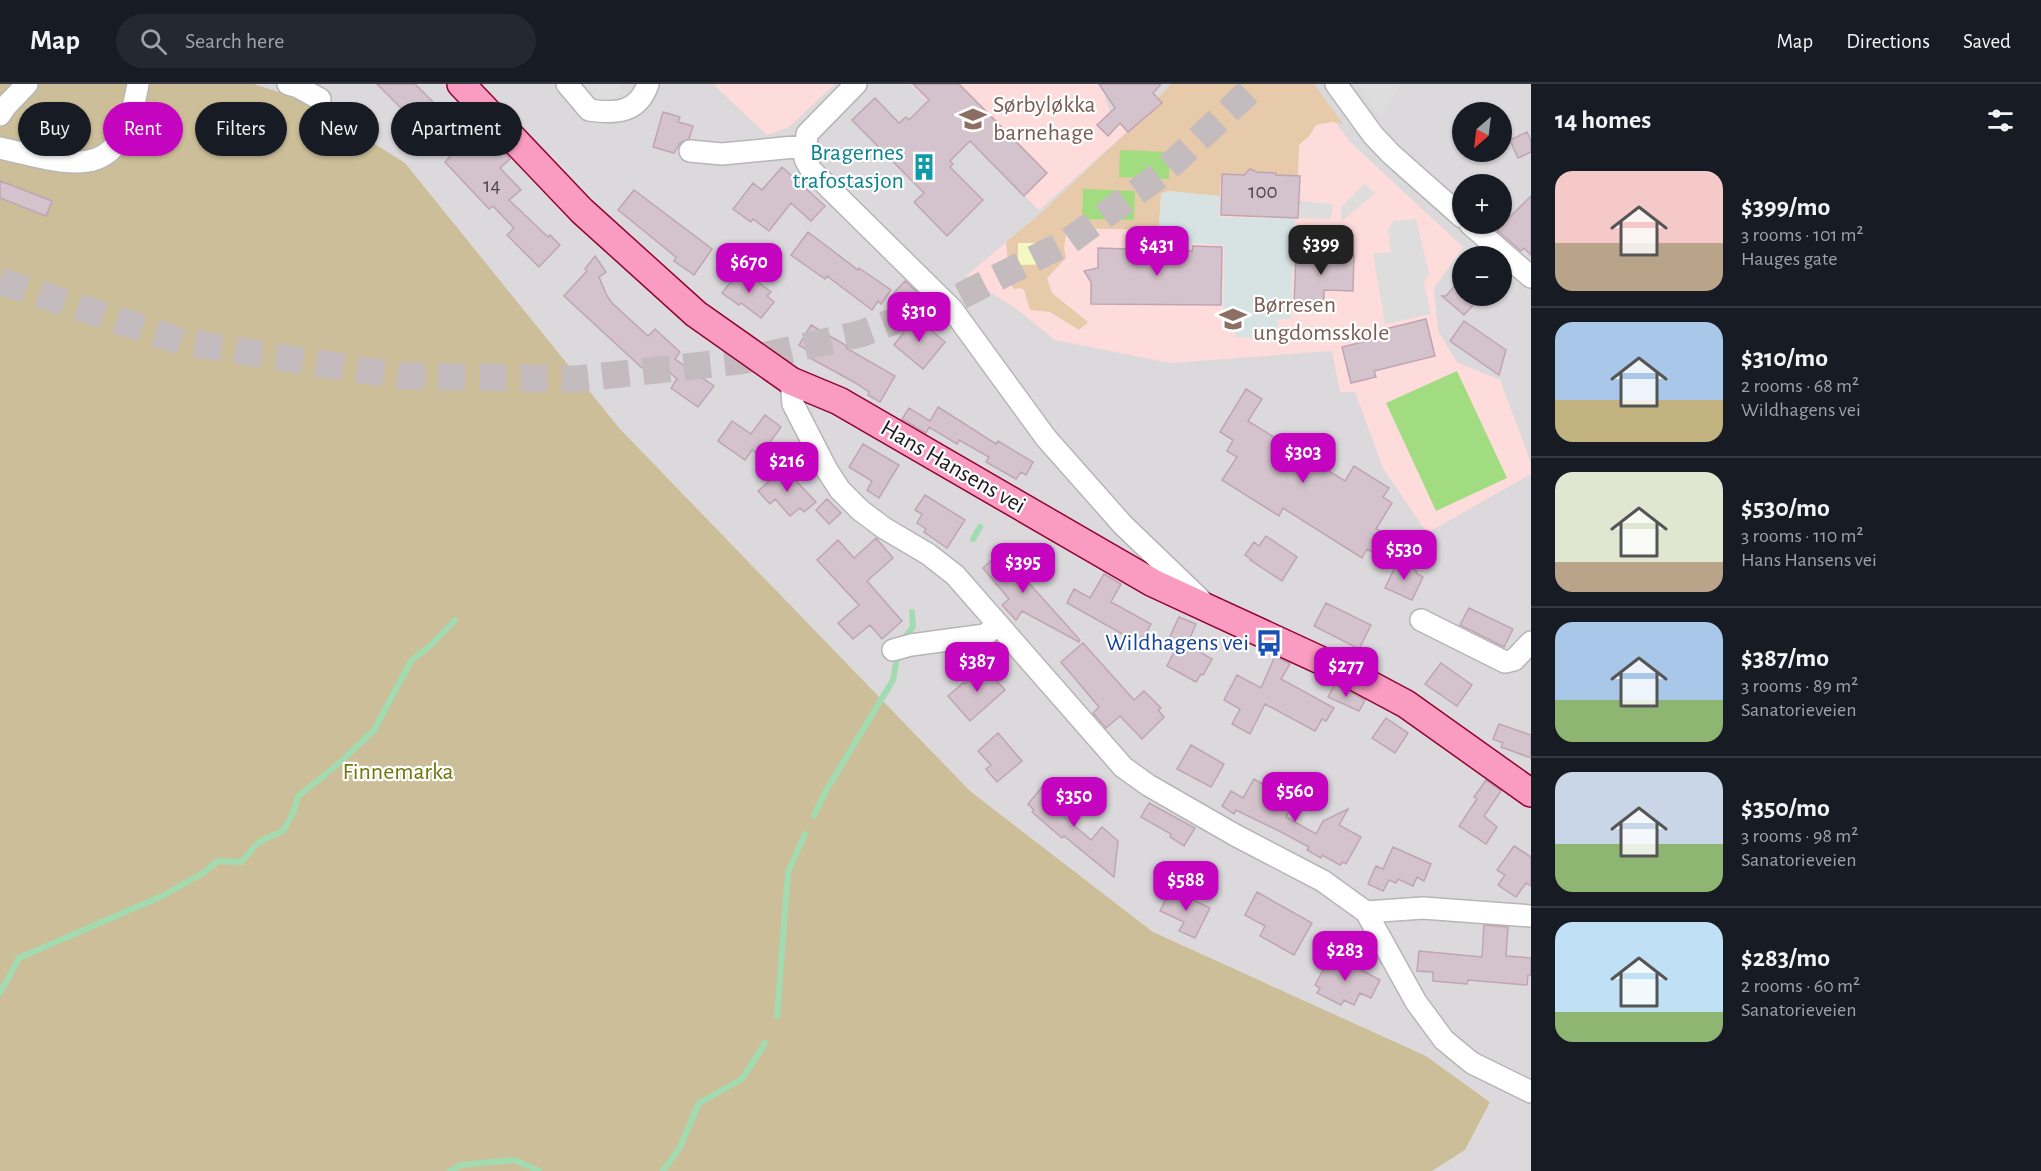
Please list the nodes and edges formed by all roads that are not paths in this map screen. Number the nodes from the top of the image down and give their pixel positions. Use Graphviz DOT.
graph roads {
  1 [pos="27,84"];
  2 [pos="138,84"];
  3 [pos="288,84"];
  4 [pos="460,84"];
  5 [pos="567,84"];
  6 [pos="648,84"];
  7 [pos="856,84"];
  8 [pos="1336,84"];
  9 [pos="320,99"];
  10 [pos="0,116"];
  11 [pos="805,147"];
  12 [pos="0,148"];
  13 [pos="690,151"];
  14 [pos="1452,208"];
  15 [pos="1482,234"];
  16 [pos="1531,277"];
  17 [pos="791,381"];
  18 [pos="1213,612"];
  19 [pos="1421,620"];
  20 [pos="998,624"];
  21 [pos="1531,642"];
  22 [pos="893,650"];
  23 [pos="1531,793"];
  24 [pos="1366,912"];
  25 [pos="1531,916"];
  26 [pos="1531,1092"];
  1 -- 10 [label="street"];
  2 -- 12 [label="street"];
  3 -- 9 [label="street"];
  4 -- 17 [label="main road, Hans Hansens vei"];
  5 -- 6 [label="street"];
  7 -- 11 [label="street"];
  8 -- 14 [label="street"];
  11 -- 13 [label="street"];
  11 -- 18 [label="street"];
  15 -- 16 [label="street"];
  17 -- 18 [label="main road, Hans Hansens vei"];
  17 -- 20 [label="street"];
  18 -- 23 [label="main road, Hans Hansens vei"];
  19 -- 21 [label="street"];
  20 -- 22 [label="street"];
  20 -- 24 [label="street"];
  24 -- 25 [label="street"];
  24 -- 26 [label="street"];
}
